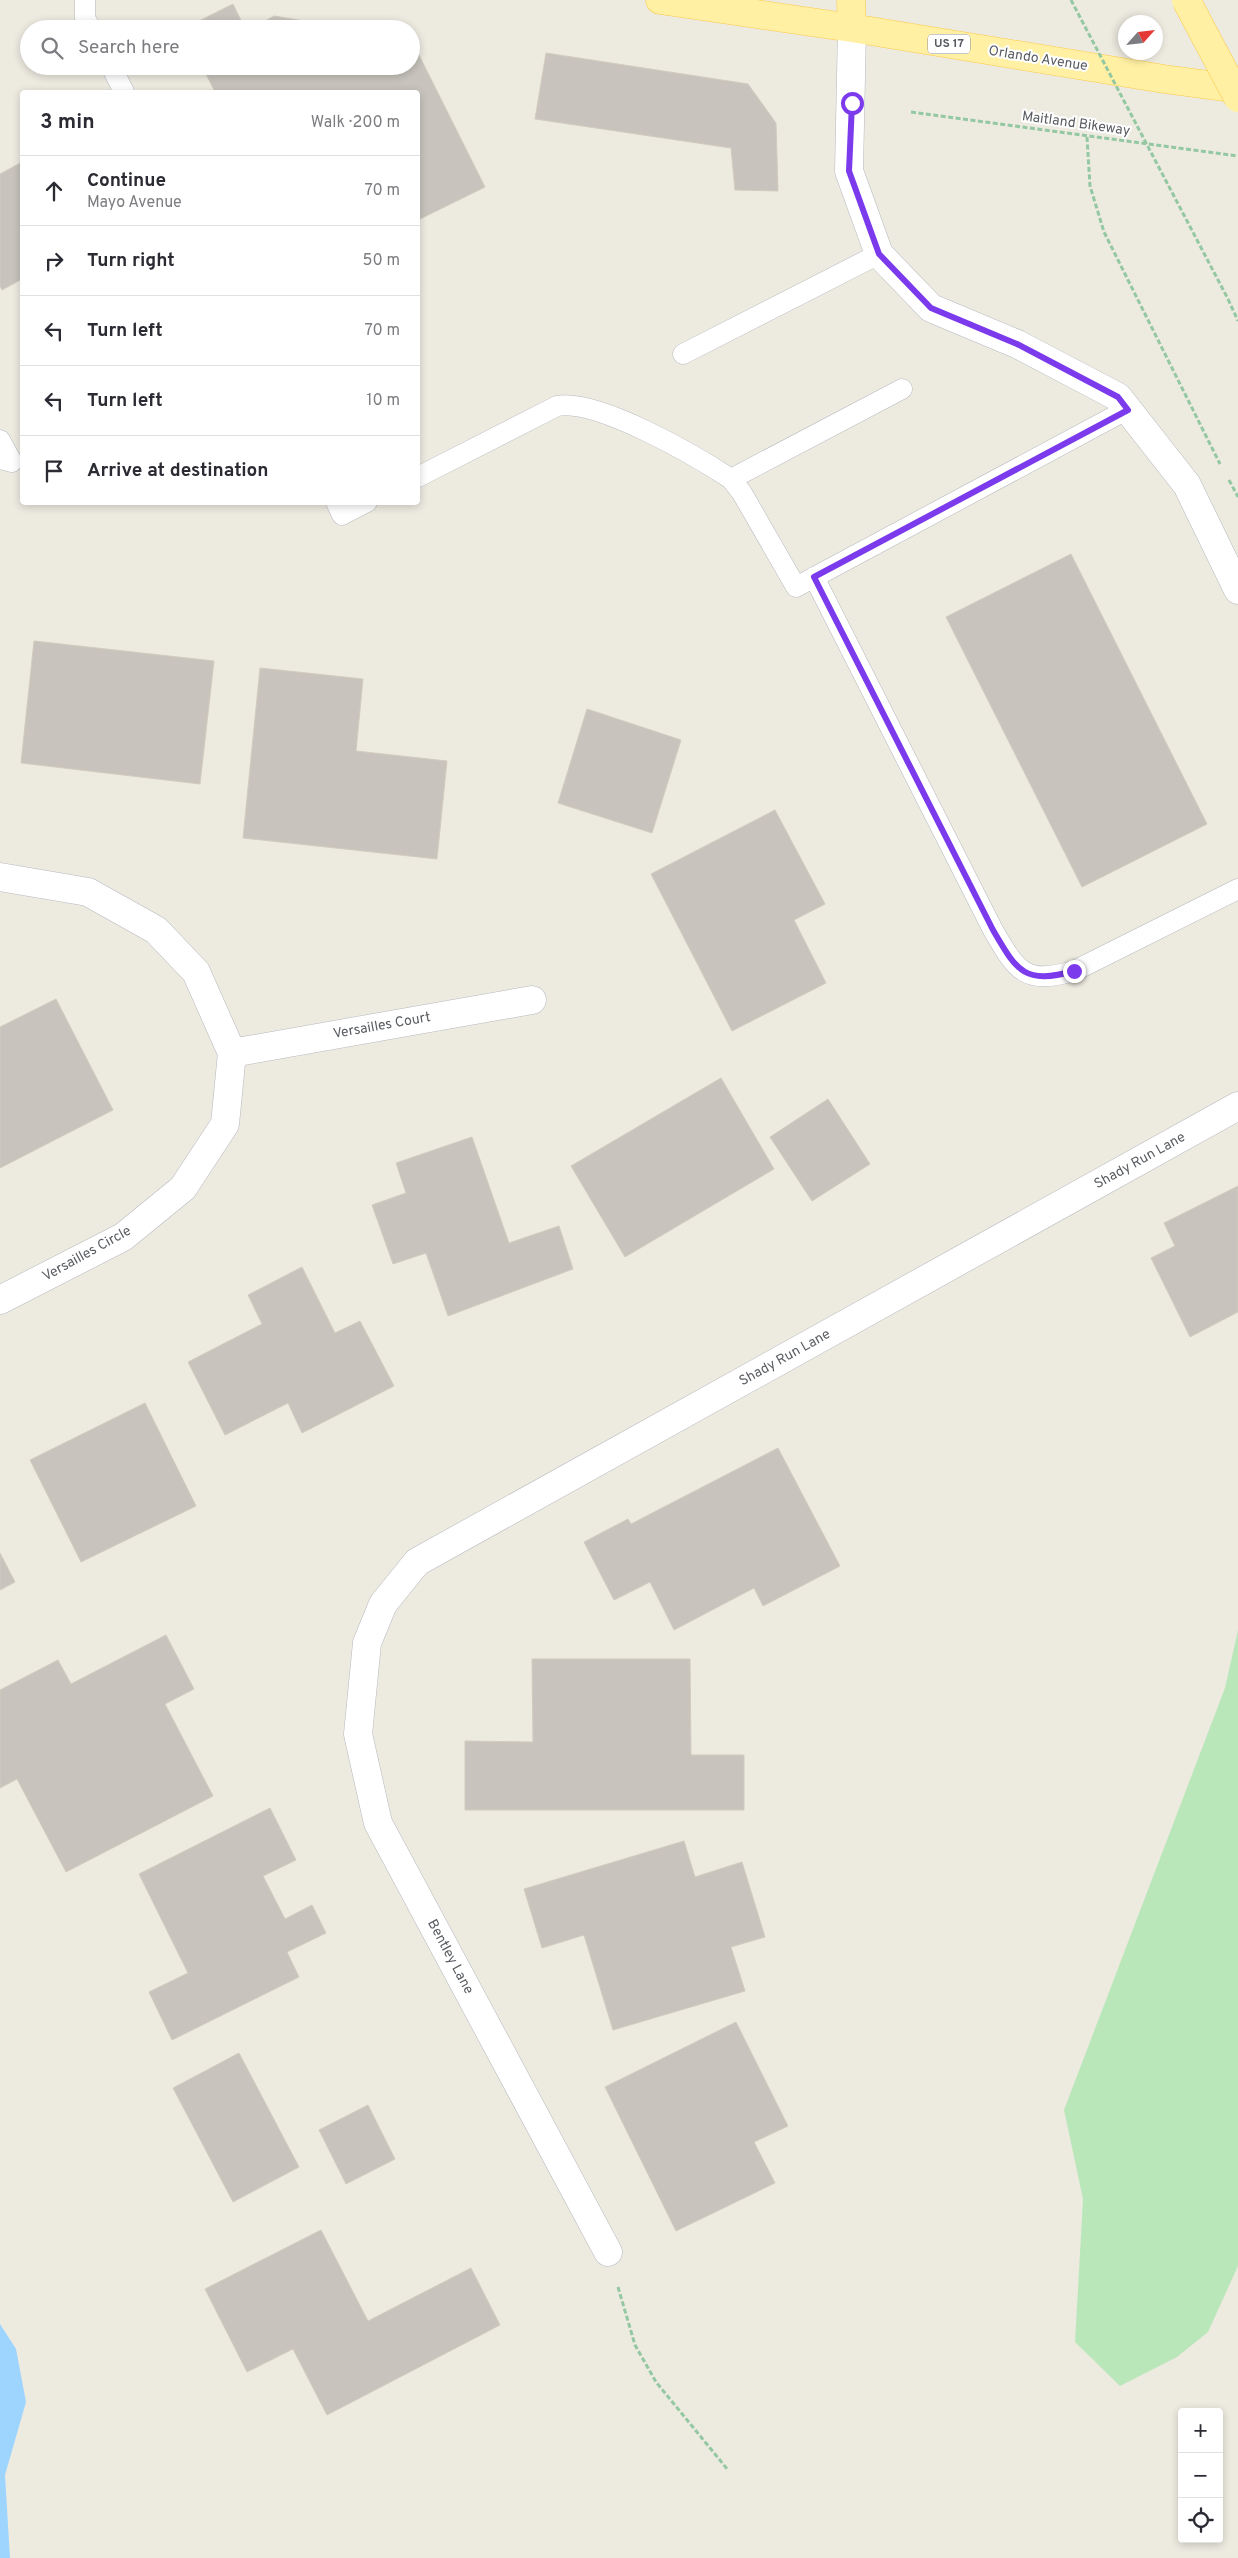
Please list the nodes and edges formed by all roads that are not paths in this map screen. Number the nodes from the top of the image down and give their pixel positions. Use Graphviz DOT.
graph roads {
  1 [pos="85,0"];
  2 [pos="660,0"];
  3 [pos="851,0"];
  4 [pos="1186,0"];
  5 [pos="86,20"];
  6 [pos="852,28"];
  7 [pos="115,75"];
  8 [pos="1238,88"];
  9 [pos="123,90"];
  10 [pos="1238,98"];
  11 [pos="879,254"];
  12 [pos="683,354"];
  13 [pos="902,389"];
  14 [pos="1128,410"];
  15 [pos="0,440"];
  16 [pos="0,459"];
  17 [pos="420,476"];
  18 [pos="731,478"];
  19 [pos="337,505"];
  20 [pos="361,505"];
  21 [pos="814,577"];
  22 [pos="1238,590"];
  23 [pos="0,877"];
  24 [pos="1238,889"];
  25 [pos="532,1000"];
  26 [pos="232,1053"];
  27 [pos="1238,1106"];
  28 [pos="0,1300"];
  29 [pos="367,1643"];
  30 [pos="608,2252"];
  1 -- 5 [label="lane"];
  2 -- 6 [label="main road, Orlando Avenue / US 17"];
  3 -- 6 [label="main road"];
  4 -- 10 [label="main road, bridge"];
  6 -- 8 [label="main road, Orlando Avenue / US 17"];
  6 -- 11 [label="street"];
  7 -- 9 [label="lane"];
  11 -- 12 [label="lane"];
  11 -- 14 [label="street"];
  13 -- 18 [label="lane"];
  14 -- 21 [label="lane"];
  14 -- 22 [label="street"];
  15 -- 16 [label="lane"];
  17 -- 18 [label="lane"];
  18 -- 21 [label="lane"];
  19 -- 20 [label="lane"];
  21 -- 24 [label="lane"];
  23 -- 26 [label="street, Versailles Circle"];
  25 -- 26 [label="street, Versailles Court"];
  26 -- 28 [label="street, Versailles Circle"];
  27 -- 29 [label="street, Shady Run Lane"];
  29 -- 30 [label="street, Bentley Lane"];
}
